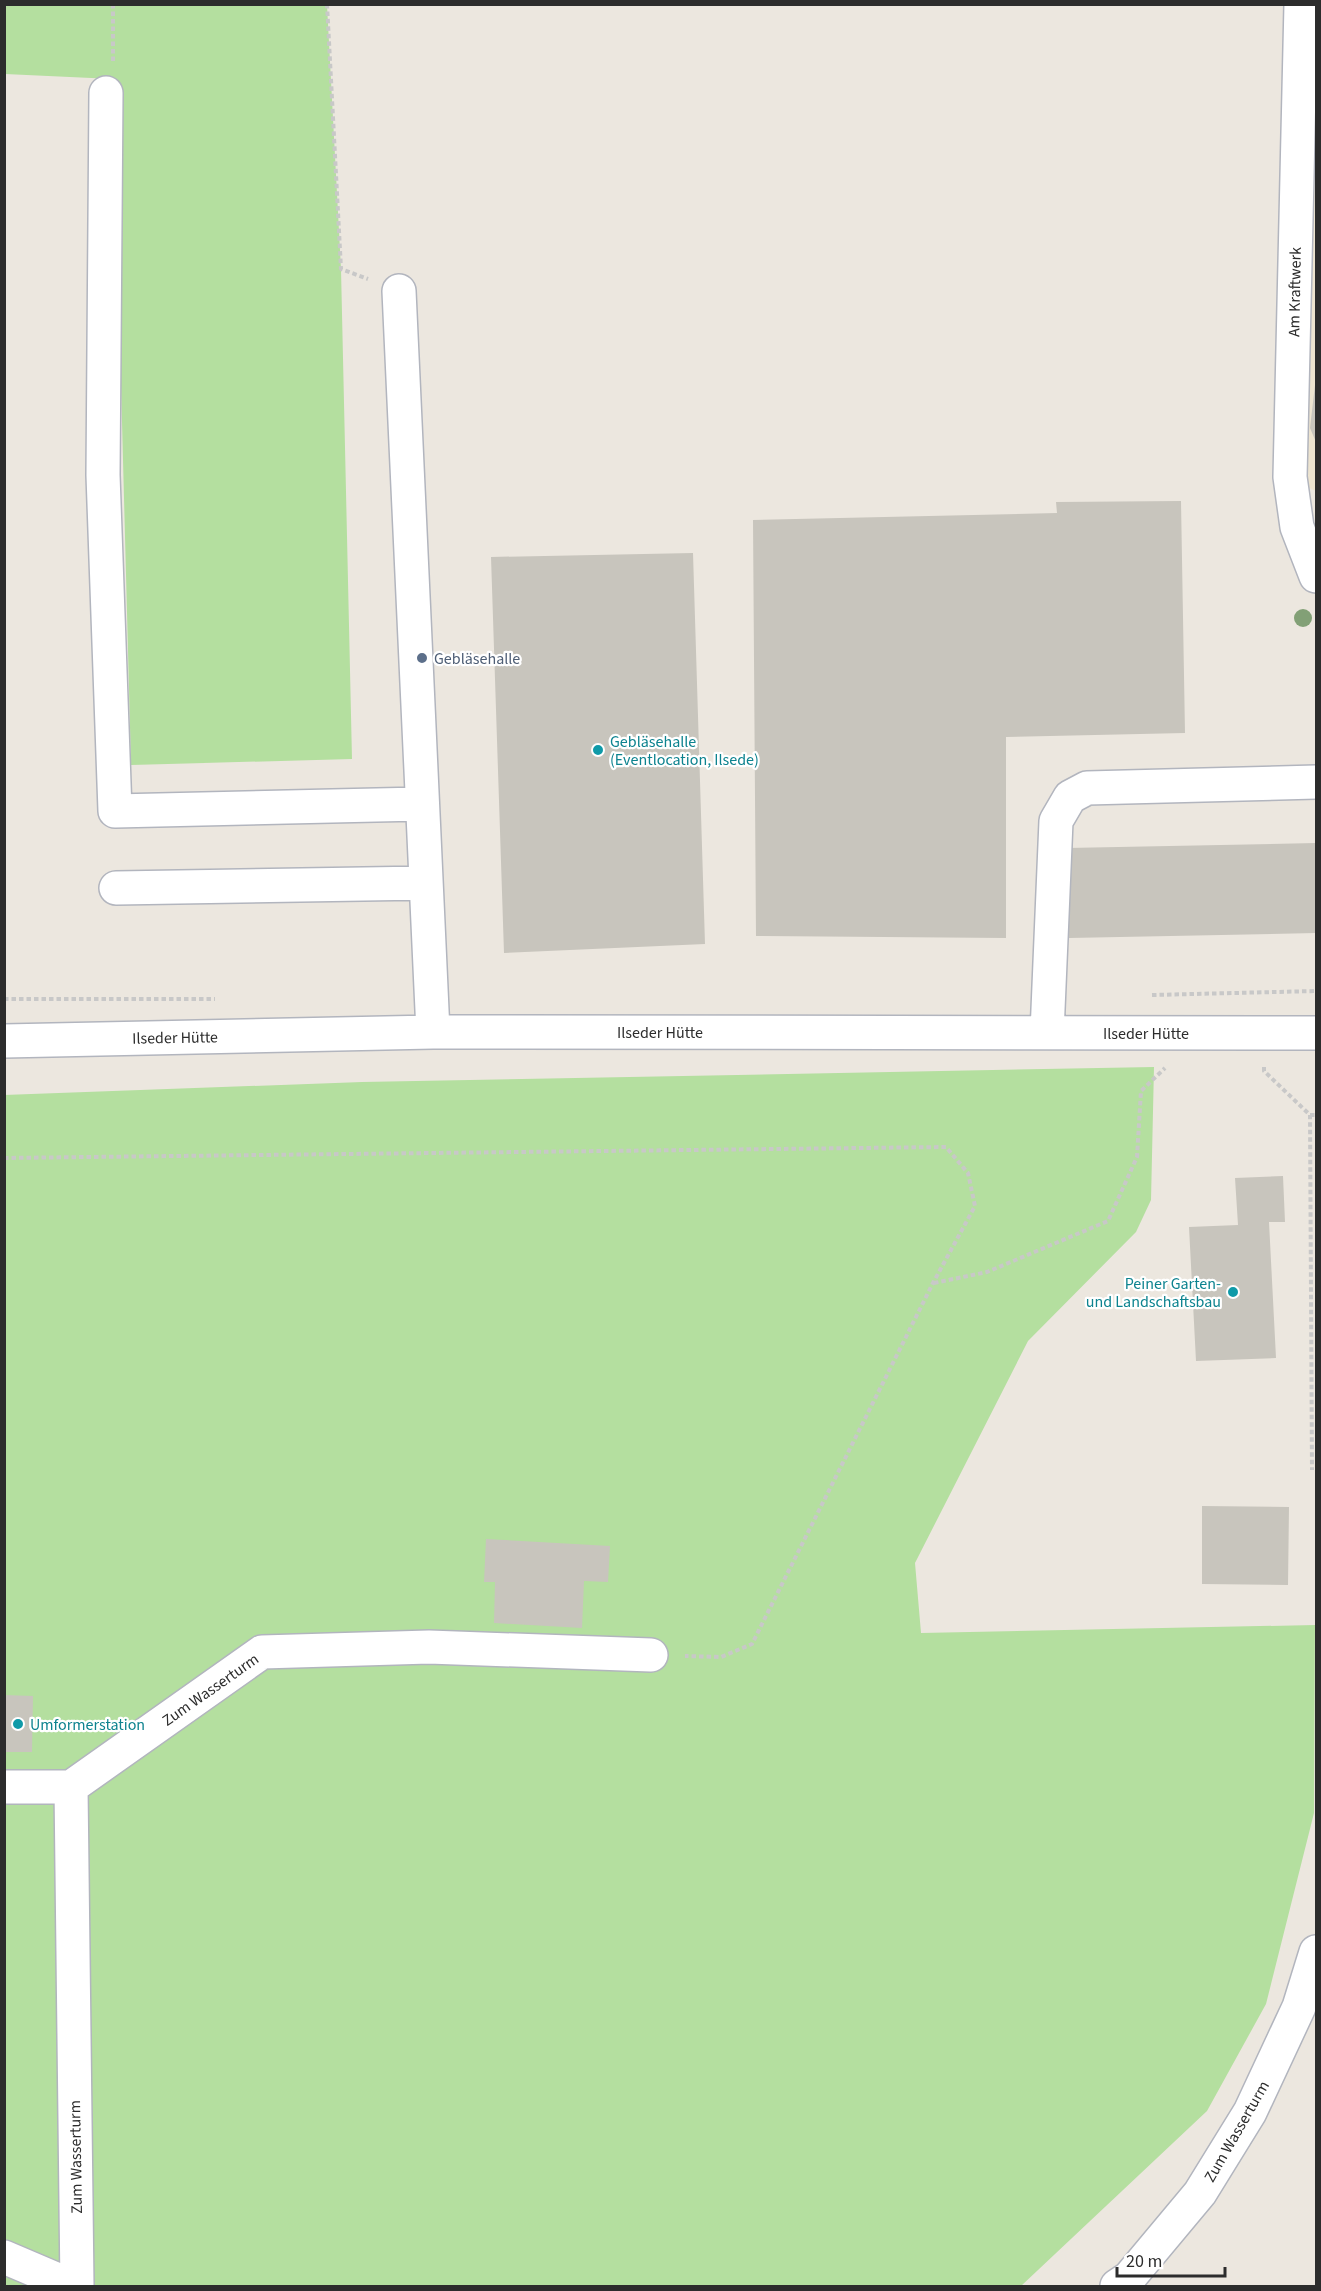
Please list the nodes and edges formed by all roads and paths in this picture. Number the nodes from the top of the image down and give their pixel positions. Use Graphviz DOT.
graph roads {
  1 [pos="113,4"];
  2 [pos="327,4"];
  3 [pos="1301,4"];
  4 [pos="106,93"];
  5 [pos="399,291"];
  6 [pos="1317,576"];
  7 [pos="1317,782"];
  8 [pos="421,804"];
  9 [pos="426,883"];
  10 [pos="116,888"];
  11 [pos="433,1032"];
  12 [pos="1047,1033"];
  13 [pos="1317,1033"];
  14 [pos="4,1041"];
  15 [pos="1167,1066"];
  16 [pos="1253,1070"];
  17 [pos="1310,1115"];
  18 [pos="1317,1115"];
  19 [pos="4,1158"];
  20 [pos="933,1283"];
  21 [pos="1312,1470"];
  22 [pos="651,1654"];
  23 [pos="4,1787"];
  24 [pos="71,1787"];
  25 [pos="1317,1952"];
  26 [pos="4,2257"];
  27 [pos="75,2286"];
  28 [pos="1118,2286"];
  1 -- 4 [label="path"];
  2 -- 5 [label="path"];
  3 -- 6 [label="street, Am Kraftwerk"];
  4 -- 8 [label="street"];
  5 -- 8 [label="street"];
  7 -- 12 [label="street"];
  8 -- 9 [label="street"];
  9 -- 10 [label="street"];
  9 -- 11 [label="street"];
  11 -- 12 [label="street, Ilseder Hütte"];
  11 -- 14 [label="street, Ilseder Hütte"];
  12 -- 13 [label="street, Ilseder Hütte"];
  15 -- 20 [label="path"];
  16 -- 17 [label="path"];
  17 -- 18 [label="path"];
  17 -- 21 [label="path"];
  19 -- 20 [label="path"];
  20 -- 22 [label="path"];
  22 -- 24 [label="street, Zum Wasserturm"];
  23 -- 24 [label="street"];
  24 -- 27 [label="street, Zum Wasserturm"];
  25 -- 28 [label="street, Zum Wasserturm"];
  26 -- 27 [label="street"];
}
